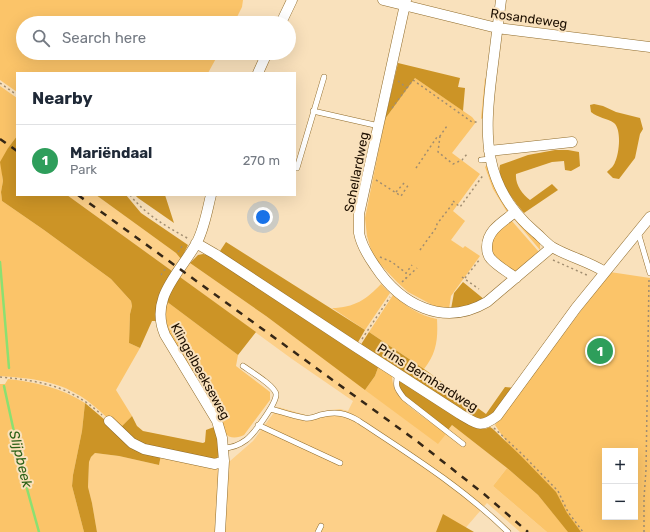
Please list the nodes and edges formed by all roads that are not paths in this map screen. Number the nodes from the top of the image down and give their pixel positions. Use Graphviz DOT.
graph roads {
  1 [pos="292,0"];
  2 [pos="383,0"];
  3 [pos="501,0"];
  4 [pos="405,3"];
  5 [pos="284,16"];
  6 [pos="497,28"];
  7 [pos="650,47"];
  8 [pos="264,60"];
  9 [pos="258,72"];
  10 [pos="324,77"];
  11 [pos="313,111"];
  12 [pos="379,126"];
  13 [pos="572,142"];
  14 [pos="487,157"];
  15 [pos="298,168"];
  16 [pos="211,196"];
  17 [pos="515,212"];
  18 [pos="650,216"];
  19 [pos="638,232"];
  20 [pos="196,244"];
  21 [pos="552,247"];
  22 [pos="650,273"];
  23 [pos="601,276"];
  24 [pos="516,278"];
  25 [pos="243,366"];
  26 [pos="398,374"];
  27 [pos="271,409"];
  28 [pos="109,421"];
  29 [pos="258,425"];
  30 [pos="463,444"];
  31 [pos="223,448"];
  32 [pos="224,461"];
  33 [pos="340,463"];
  34 [pos="321,526"];
  35 [pos="220,532"];
  36 [pos="318,532"];
  37 [pos="508,532"];
  1 -- 5 [label="street"];
  2 -- 4 [label="street, Rosandeweg"];
  3 -- 6 [label="street"];
  4 -- 6 [label="street, Rosandeweg"];
  4 -- 12 [label="street, Schellardweg"];
  6 -- 7 [label="street, Rosandeweg"];
  6 -- 14 [label="street"];
  8 -- 9 [label="street"];
  10 -- 11 [label="lane"];
  11 -- 12 [label="lane, Schellardweg"];
  11 -- 15 [label="lane"];
  12 -- 24 [label="street, Schellardweg"];
  13 -- 14 [label="street"];
  14 -- 17 [label="street"];
  16 -- 20 [label="street, Klingelbeekseweg"];
  17 -- 21 [label="street"];
  17 -- 24 [label="street"];
  18 -- 19 [label="street, Prins Bernhardweg"];
  19 -- 22 [label="lane"];
  19 -- 23 [label="street, Prins Bernhardweg"];
  20 -- 26 [label="street, Prins Bernhardweg"];
  20 -- 31 [label="street, Klingelbeekseweg"];
  21 -- 23 [label="street"];
  21 -- 24 [label="street, Schellardweg"];
  23 -- 26 [label="street, Prins Bernhardweg"];
  25 -- 27 [label="lane"];
  26 -- 30 [label="lane"];
  27 -- 29 [label="lane"];
  27 -- 37 [label="lane"];
  28 -- 32 [label="street"];
  29 -- 31 [label="lane"];
  29 -- 33 [label="lane"];
  31 -- 32 [label="street, Klingelbeekseweg"];
  32 -- 35 [label="street, Klingelbeekseweg"];
  34 -- 36 [label="lane"];
}
